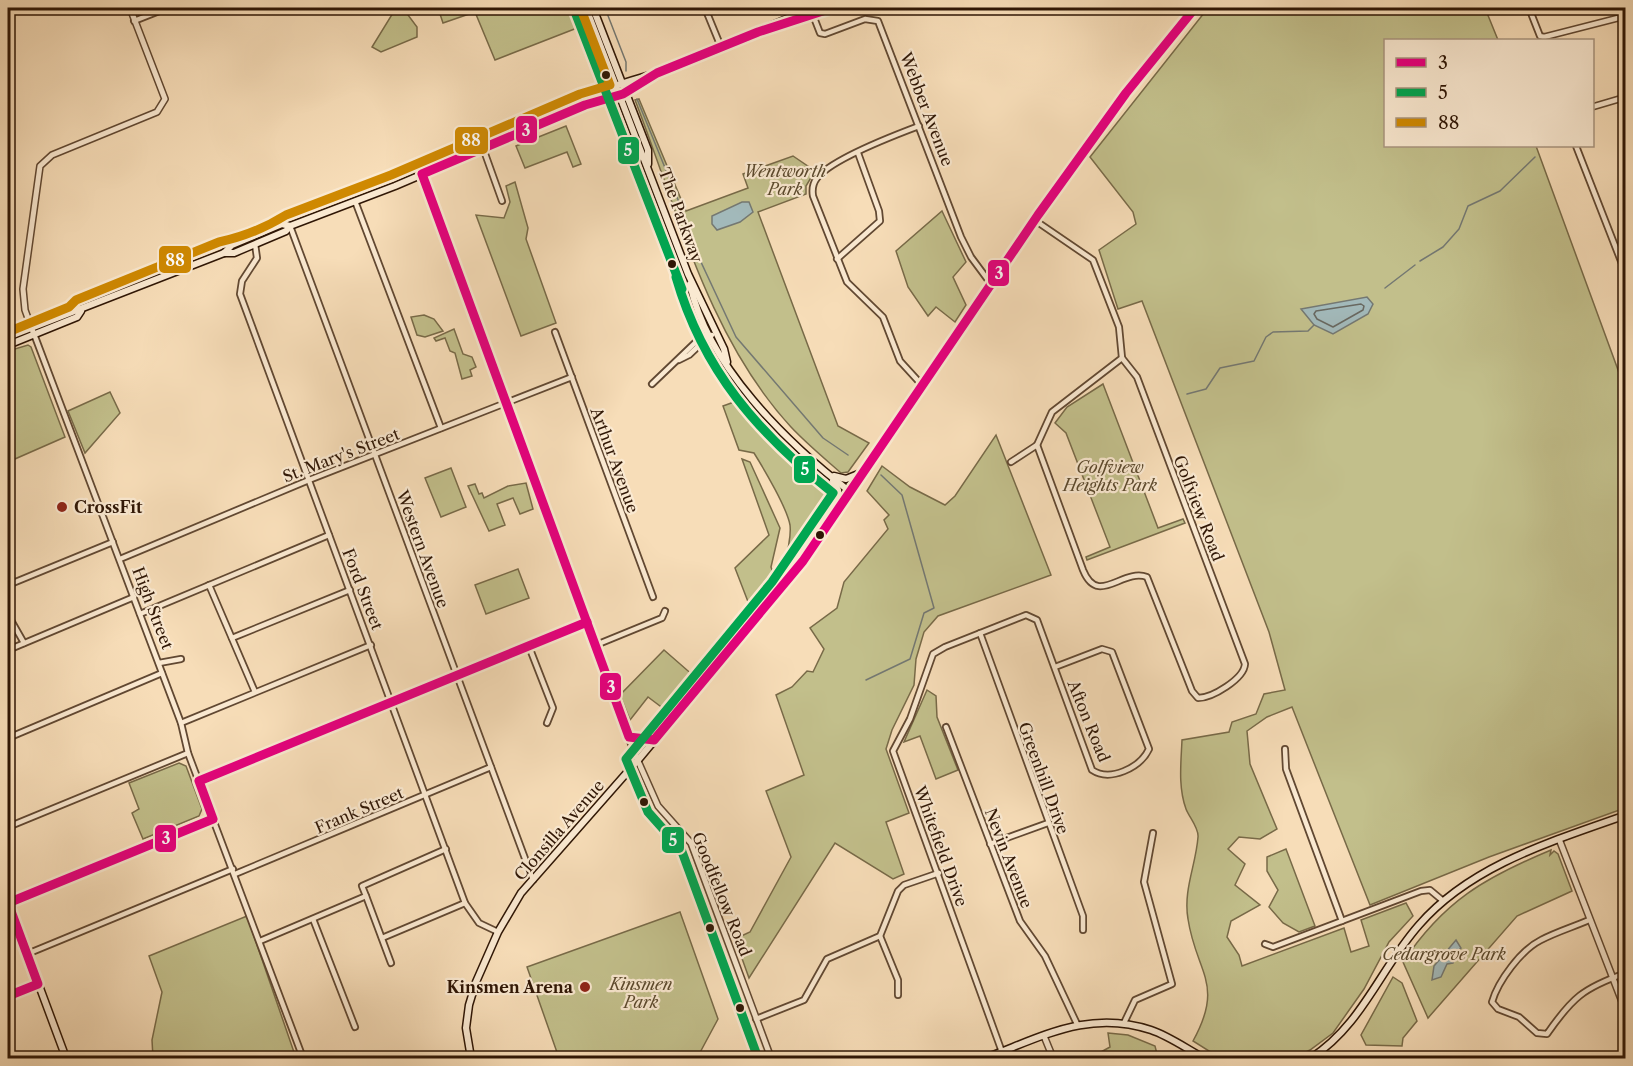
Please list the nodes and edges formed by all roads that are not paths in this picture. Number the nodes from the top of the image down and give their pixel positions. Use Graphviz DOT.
graph roads {
  1 [pos="130,8"];
  2 [pos="166,8"];
  3 [pos="586,8"];
  4 [pos="593,8"];
  5 [pos="705,8"];
  6 [pos="832,8"];
  7 [pos="1195,8"];
  8 [pos="1529,8"];
  9 [pos="811,10"];
  10 [pos="1626,16"];
  11 [pos="134,21"];
  12 [pos="721,47"];
  13 [pos="657,73"];
  14 [pos="622,84"];
  15 [pos="615,87"];
  16 [pos="622,93"];
  17 [pos="1626,97"];
  18 [pos="585,105"];
  19 [pos="1594,107"];
  20 [pos="919,126"];
  21 [pos="1576,147"];
  22 [pos="483,148"];
  23 [pos="858,153"];
  24 [pos="422,174"];
  25 [pos="355,201"];
  26 [pos="502,201"];
  27 [pos="1036,221"];
  28 [pos="290,226"];
  29 [pos="255,244"];
  30 [pos="224,253"];
  31 [pos="837,259"];
  32 [pos="688,274"];
  33 [pos="1626,274"];
  34 [pos="991,284"];
  35 [pos="32,331"];
  36 [pos="555,332"];
  37 [pos="716,333"];
  38 [pos="709,336"];
  39 [pos="8,337"];
  40 [pos="8,345"];
  41 [pos="1122,358"];
  42 [pos="727,362"];
  43 [pos="572,377"];
  44 [pos="652,384"];
  45 [pos="921,384"];
  46 [pos="507,403"];
  47 [pos="441,428"];
  48 [pos="1036,445"];
  49 [pos="375,455"];
  50 [pos="1011,462"];
  51 [pos="827,473"];
  52 [pos="862,473"];
  53 [pos="309,480"];
  54 [pos="849,491"];
  55 [pos="840,505"];
  56 [pos="329,535"];
  57 [pos="113,542"];
  58 [pos="120,560"];
  59 [pos="8,585"];
  60 [pos="209,585"];
  61 [pos="350,590"];
  62 [pos="134,597"];
  63 [pos="653,597"];
  64 [pos="665,611"];
  65 [pos="140,614"];
  66 [pos="8,615"];
  67 [pos="587,622"];
  68 [pos="980,633"];
  69 [pos="232,638"];
  70 [pos="24,643"];
  71 [pos="528,644"];
  72 [pos="371,645"];
  73 [pos="596,645"];
  74 [pos="8,650"];
  75 [pos="936,651"];
  76 [pos="181,659"];
  77 [pos="159,663"];
  78 [pos="1055,667"];
  79 [pos="162,673"];
  80 [pos="456,674"];
  81 [pos="255,692"];
  82 [pos="391,700"];
  83 [pos="181,723"];
  84 [pos="547,723"];
  85 [pos="946,727"];
  86 [pos="8,737"];
  87 [pos="629,737"];
  88 [pos="654,740"];
  89 [pos="1285,749"];
  90 [pos="188,753"];
  91 [pos="638,760"];
  92 [pos="491,767"];
  93 [pos="199,780"];
  94 [pos="426,795"];
  95 [pos="1626,815"];
  96 [pos="213,819"];
  97 [pos="1048,823"];
  98 [pos="8,827"];
  99 [pos="1153,833"];
  100 [pos="1559,839"];
  101 [pos="990,844"];
  102 [pos="446,849"];
  103 [pos="233,868"];
  104 [pos="939,873"];
  105 [pos="236,874"];
  106 [pos="533,880"];
  107 [pos="366,896"];
  108 [pos="1442,900"];
  109 [pos="8,903"];
  110 [pos="465,903"];
  111 [pos="313,919"];
  112 [pos="1589,920"];
  113 [pos="1342,921"];
  114 [pos="1083,930"];
  115 [pos="498,932"];
  116 [pos="880,936"];
  117 [pos="382,938"];
  118 [pos="260,941"];
  119 [pos="1265,944"];
  120 [pos="27,954"];
  121 [pos="391,963"];
  122 [pos="1626,973"];
  123 [pos="1611,978"];
  124 [pos="38,984"];
  125 [pos="898,994"];
  126 [pos="8,996"];
  127 [pos="1626,1012"];
  128 [pos="756,1019"];
  129 [pos="1124,1023"];
  130 [pos="1077,1024"];
  131 [pos="355,1027"];
  132 [pos="1044,1035"];
  133 [pos="1002,1052"];
  134 [pos="66,1059"];
  135 [pos="303,1059"];
  136 [pos="471,1059"];
  137 [pos="771,1059"];
  138 [pos="985,1059"];
  139 [pos="1053,1059"];
  140 [pos="1204,1059"];
  141 [pos="1311,1059"];
  1 -- 11 [label="street"];
  2 -- 11 [label="street"];
  3 -- 15 [label="main road, The Parkway"];
  4 -- 14 [label="main road, The Parkway"];
  5 -- 12 [label="street"];
  6 -- 9 [label="main road"];
  7 -- 27 [label="main road, Clonsilla Avenue"];
  8 -- 10 [label="street"];
  9 -- 12 [label="main road"];
  9 -- 20 [label="street, Webber Avenue"];
  11 -- 35 [label="street, High Street"];
  12 -- 13 [label="main road"];
  13 -- 14 [label="main road"];
  13 -- 16 [label="main road"];
  14 -- 15 [label="main road"];
  14 -- 16 [label="main road, The Parkway"];
  15 -- 16 [label="main road, The Parkway"];
  15 -- 18 [label="main road"];
  16 -- 18 [label="main road"];
  16 -- 32 [label="main road, The Parkway"];
  17 -- 19 [label="street"];
  18 -- 22 [label="main road"];
  20 -- 23 [label="street"];
  20 -- 34 [label="street, Webber Avenue"];
  21 -- 33 [label="street"];
  22 -- 24 [label="main road"];
  22 -- 26 [label="street"];
  23 -- 31 [label="street"];
  23 -- 31 [label="street"];
  24 -- 25 [label="main road"];
  24 -- 46 [label="street, Goodfellow Road"];
  25 -- 28 [label="main road"];
  25 -- 47 [label="street"];
  27 -- 34 [label="main road, Clonsilla Avenue"];
  27 -- 41 [label="street"];
  28 -- 29 [label="main road"];
  28 -- 30 [label="main road"];
  28 -- 49 [label="street, Western Avenue"];
  29 -- 30 [label="main road"];
  29 -- 53 [label="street, Ford Street"];
  30 -- 35 [label="main road"];
  31 -- 45 [label="street"];
  32 -- 37 [label="main road, The Parkway"];
  32 -- 38 [label="main road, The Parkway"];
  34 -- 45 [label="main road, Clonsilla Avenue"];
  35 -- 39 [label="main road"];
  35 -- 40 [label="main road"];
  35 -- 57 [label="street, High Street"];
  36 -- 43 [label="street, Arthur Avenue"];
  37 -- 38 [label="street"];
  37 -- 42 [label="main road, The Parkway"];
  38 -- 42 [label="main road, The Parkway"];
  38 -- 44 [label="street"];
  41 -- 48 [label="street"];
  41 -- 48 [label="street, Golfview Road"];
  42 -- 51 [label="main road, The Parkway"];
  43 -- 46 [label="street, St. Mary's Street"];
  43 -- 63 [label="street, Arthur Avenue"];
  45 -- 52 [label="main road, Clonsilla Avenue"];
  46 -- 47 [label="street, St. Mary's Street"];
  46 -- 67 [label="street, Goodfellow Road"];
  47 -- 49 [label="street, St. Mary's Street"];
  48 -- 50 [label="street"];
  49 -- 53 [label="street, St. Mary's Street"];
  49 -- 80 [label="street, Western Avenue"];
  51 -- 52 [label="main road"];
  51 -- 54 [label="main road, The Parkway"];
  51 -- 55 [label="main road"];
  52 -- 54 [label="main road, Clonsilla Avenue"];
  53 -- 56 [label="street, Ford Street"];
  53 -- 58 [label="street, St. Mary's Street"];
  54 -- 55 [label="main road, Clonsilla Avenue"];
  55 -- 88 [label="main road, Clonsilla Avenue"];
  56 -- 60 [label="street"];
  56 -- 61 [label="street, Ford Street"];
  57 -- 58 [label="street, High Street"];
  57 -- 59 [label="street"];
  58 -- 62 [label="street, High Street"];
  60 -- 65 [label="street"];
  60 -- 69 [label="street"];
  61 -- 69 [label="street"];
  61 -- 72 [label="street, Ford Street"];
  62 -- 65 [label="street, High Street"];
  62 -- 70 [label="street"];
  64 -- 73 [label="street"];
  65 -- 77 [label="street, High Street"];
  66 -- 70 [label="street"];
  67 -- 71 [label="street"];
  67 -- 73 [label="street, Goodfellow Road"];
  68 -- 75 [label="street, Afton Road"];
  68 -- 78 [label="street, Afton Road"];
  68 -- 97 [label="street, Greenhill Drive"];
  69 -- 81 [label="street"];
  70 -- 74 [label="street"];
  71 -- 80 [label="street"];
  71 -- 84 [label="street"];
  72 -- 81 [label="street"];
  72 -- 82 [label="street, Ford Street"];
  73 -- 87 [label="street, Goodfellow Road"];
  75 -- 104 [label="street, Whitefield Drive"];
  76 -- 77 [label="street"];
  77 -- 79 [label="street, High Street"];
  78 -- 78 [label="street, Afton Road"];
  79 -- 83 [label="street, High Street"];
  79 -- 86 [label="street"];
  80 -- 82 [label="street"];
  80 -- 92 [label="street, Western Avenue"];
  81 -- 83 [label="street"];
  82 -- 93 [label="street"];
  82 -- 94 [label="street, Ford Street"];
  83 -- 90 [label="street, High Street"];
  85 -- 101 [label="street, Nevin Avenue"];
  87 -- 88 [label="main road"];
  87 -- 91 [label="street, Goodfellow Road"];
  88 -- 91 [label="main road, Clonsilla Avenue"];
  89 -- 113 [label="street"];
  90 -- 93 [label="street, High Street"];
  90 -- 98 [label="street"];
  91 -- 106 [label="main road, Clonsilla Avenue"];
  91 -- 128 [label="street, Goodfellow Road"];
  92 -- 94 [label="street, Frank Street"];
  92 -- 106 [label="street, Western Avenue"];
  93 -- 96 [label="street, High Street"];
  94 -- 102 [label="street, Ford Street"];
  94 -- 105 [label="street, Frank Street"];
  95 -- 100 [label="main road"];
  96 -- 103 [label="street, High Street"];
  96 -- 109 [label="street"];
  97 -- 101 [label="street"];
  97 -- 114 [label="street, Greenhill Drive"];
  99 -- 129 [label="street"];
  100 -- 108 [label="main road"];
  100 -- 112 [label="street"];
  101 -- 130 [label="street, Nevin Avenue"];
  102 -- 107 [label="street"];
  102 -- 110 [label="street, Ford Street"];
  103 -- 105 [label="street, High Street"];
  103 -- 120 [label="street"];
  104 -- 116 [label="street"];
  104 -- 133 [label="street, Whitefield Drive"];
  105 -- 118 [label="street, High Street"];
  106 -- 115 [label="main road, Clonsilla Avenue"];
  107 -- 111 [label="street"];
  107 -- 117 [label="street"];
  108 -- 113 [label="street"];
  108 -- 141 [label="main road"];
  109 -- 120 [label="main road"];
  110 -- 115 [label="street, Ford Street"];
  110 -- 117 [label="street"];
  111 -- 118 [label="street"];
  111 -- 131 [label="street"];
  112 -- 123 [label="street"];
  112 -- 123 [label="street"];
  113 -- 119 [label="street"];
  115 -- 136 [label="main road, Clonsilla Avenue"];
  116 -- 125 [label="street"];
  116 -- 128 [label="street"];
  117 -- 121 [label="street"];
  118 -- 135 [label="street, High Street"];
  120 -- 124 [label="main road"];
  122 -- 123 [label="street"];
  123 -- 127 [label="street"];
  124 -- 126 [label="street"];
  124 -- 134 [label="main road"];
  128 -- 137 [label="street, Goodfellow Road"];
  129 -- 130 [label="main road"];
  129 -- 140 [label="main road"];
  130 -- 132 [label="main road"];
  132 -- 133 [label="main road"];
  132 -- 139 [label="street"];
  133 -- 138 [label="main road"];
}
